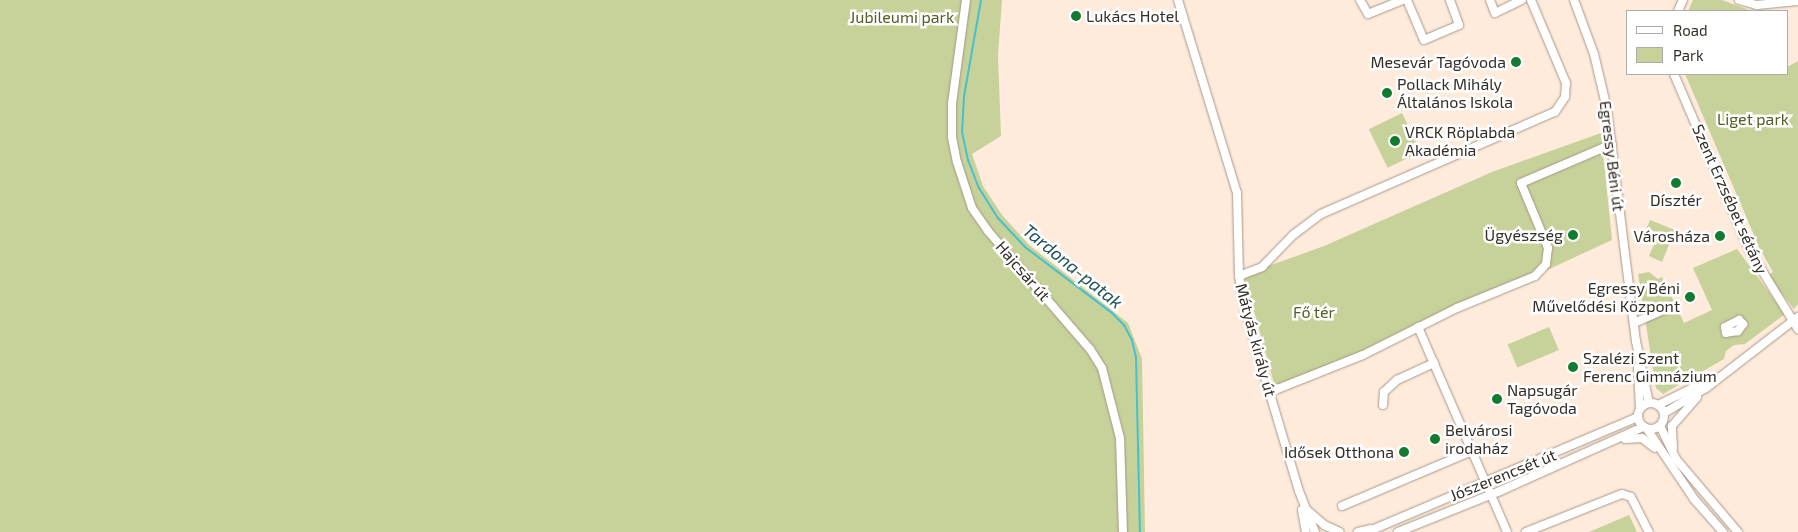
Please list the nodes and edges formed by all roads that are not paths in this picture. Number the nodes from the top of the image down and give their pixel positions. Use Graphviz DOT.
graph roads {
  1 [pos="966,0"];
  2 [pos="1178,0"];
  3 [pos="1360,0"];
  4 [pos="1403,0"];
  5 [pos="1407,0"];
  6 [pos="1450,0"];
  7 [pos="1490,0"];
  8 [pos="1522,0"];
  9 [pos="1531,0"];
  10 [pos="1574,0"];
  11 [pos="1739,0"];
  12 [pos="1798,0"];
  13 [pos="1674,75"];
  14 [pos="1612,144"];
  15 [pos="1239,276"];
  16 [pos="1675,304"];
  17 [pos="1796,319"];
  18 [pos="1634,323"];
  19 [pos="1418,327"];
  20 [pos="1798,329"];
  21 [pos="1636,341"];
  22 [pos="1434,363"];
  23 [pos="1728,369"];
  24 [pos="1706,388"];
  25 [pos="1270,392"];
  26 [pos="1649,403"];
  27 [pos="1383,405"];
  28 [pos="1658,405"];
  29 [pos="1639,413"];
  30 [pos="1664,413"];
  31 [pos="1660,426"];
  32 [pos="1645,428"];
  33 [pos="1614,441"];
  34 [pos="1472,451"];
  35 [pos="1661,453"];
  36 [pos="1676,459"];
  37 [pos="1485,483"];
  38 [pos="1299,491"];
  39 [pos="1491,495"];
  40 [pos="1342,506"];
  41 [pos="1305,509"];
  42 [pos="1370,530"];
  43 [pos="1123,532"];
  44 [pos="1306,532"];
  45 [pos="1315,532"];
  46 [pos="1340,532"];
  47 [pos="1358,532"];
  48 [pos="1398,532"];
  49 [pos="1506,532"];
  50 [pos="1526,532"];
  51 [pos="1649,532"];
  52 [pos="1723,532"];
  53 [pos="1738,532"];
  1 -- 43 [label="street, Hajcsár út"];
  2 -- 15 [label="street, Mátyás király út"];
  3 -- 4 [label="street"];
  5 -- 6 [label="street"];
  7 -- 8 [label="street"];
  9 -- 15 [label="street"];
  10 -- 14 [label="street, Egressy Béni út"];
  11 -- 12 [label="street"];
  13 -- 17 [label="street, Szent Erzsébet sétány"];
  14 -- 18 [label="street, Egressy Béni út"];
  14 -- 19 [label="street"];
  15 -- 25 [label="street, Mátyás király út"];
  16 -- 18 [label="street"];
  17 -- 20 [label="street, Szent Erzsébet sétány"];
  17 -- 23 [label="street"];
  18 -- 21 [label="street, Egressy Béni út"];
  19 -- 22 [label="street"];
  19 -- 25 [label="street"];
  21 -- 26 [label="street, Egressy Béni út"];
  21 -- 29 [label="street"];
  22 -- 27 [label="street"];
  22 -- 34 [label="street"];
  23 -- 24 [label="street"];
  23 -- 28 [label="street"];
  24 -- 30 [label="street"];
  24 -- 36 [label="street"];
  25 -- 38 [label="street, Mátyás király út"];
  26 -- 28 [label="street"];
  26 -- 29 [label="street"];
  28 -- 30 [label="street"];
  29 -- 32 [label="street"];
  29 -- 37 [label="street, Jószerencsét út"];
  30 -- 31 [label="street"];
  31 -- 32 [label="street"];
  31 -- 36 [label="street"];
  32 -- 33 [label="street, Jószerencsét út"];
  32 -- 35 [label="street"];
  33 -- 35 [label="street"];
  33 -- 39 [label="street, Jószerencsét út"];
  34 -- 37 [label="street"];
  34 -- 40 [label="street, Jószerencsét út"];
  35 -- 52 [label="street"];
  36 -- 53 [label="street"];
  37 -- 39 [label="street"];
  37 -- 42 [label="street, Jószerencsét út"];
  38 -- 41 [label="street, Mátyás király út"];
  38 -- 44 [label="street"];
  39 -- 48 [label="street, Jószerencsét út"];
  39 -- 49 [label="street"];
  41 -- 45 [label="street, Mátyás király út"];
  41 -- 46 [label="street"];
  42 -- 47 [label="street, Jószerencsét út"];
  50 -- 51 [label="street"];
}
